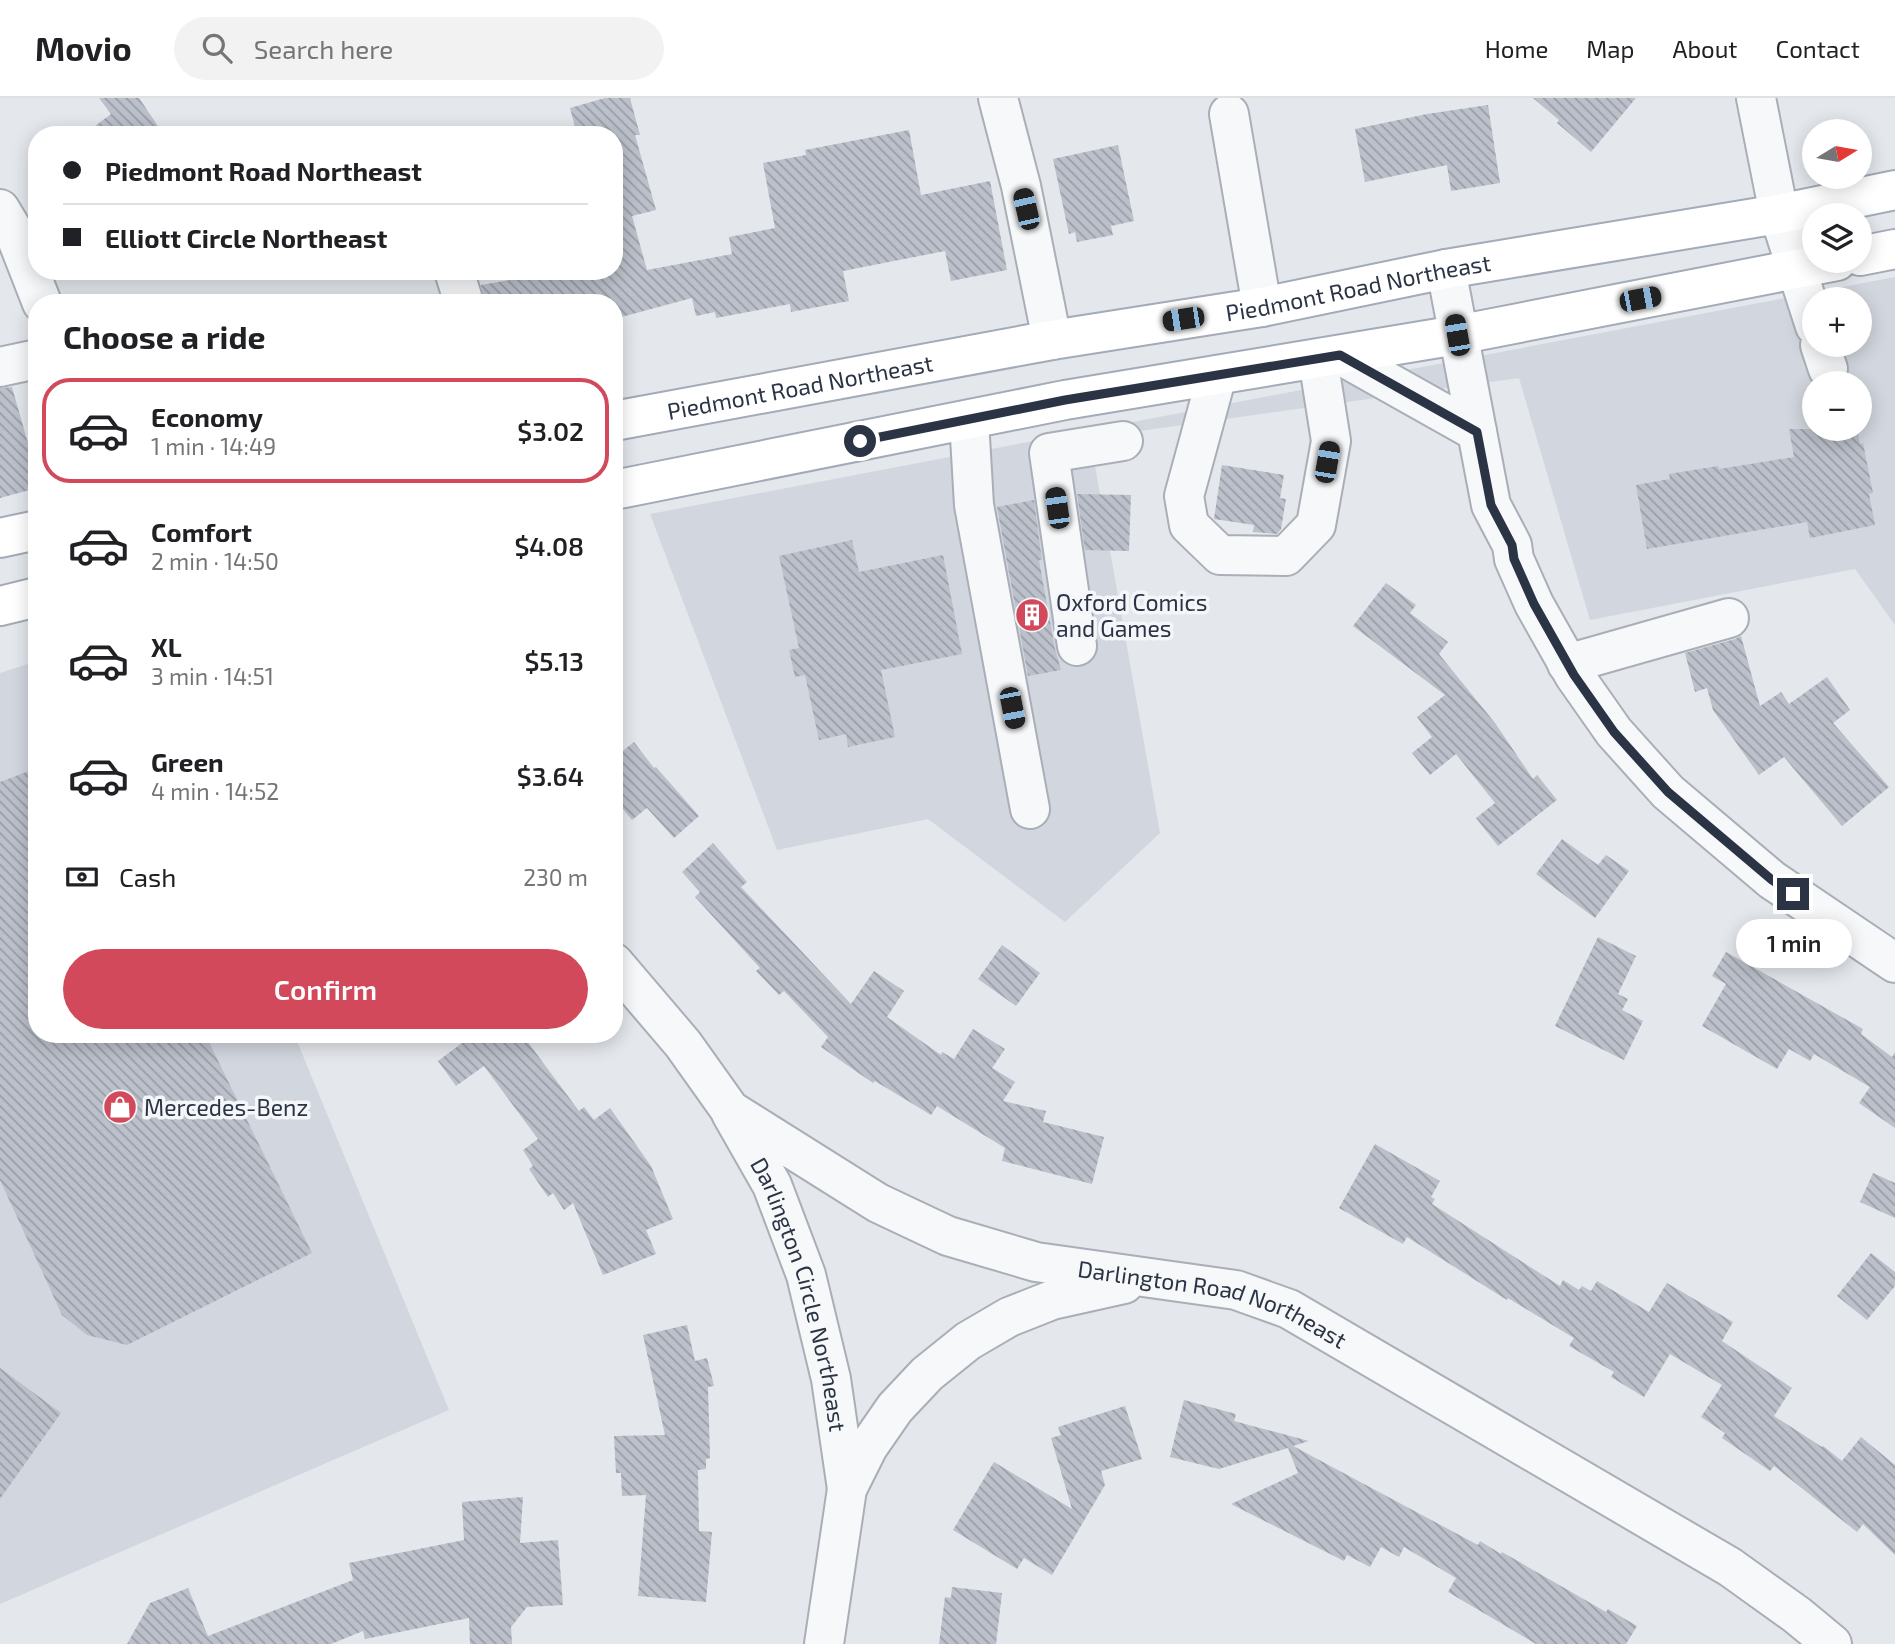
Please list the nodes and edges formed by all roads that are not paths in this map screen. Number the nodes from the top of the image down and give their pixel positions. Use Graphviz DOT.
graph roads {
  1 [pos="998,98"];
  2 [pos="1756,98"];
  3 [pos="1229,114"];
  4 [pos="1895,190"];
  5 [pos="0,209"];
  6 [pos="1779,215"];
  7 [pos="1895,249"];
  8 [pos="1872,254"];
  9 [pos="28,267"];
  10 [pos="1802,268"];
  11 [pos="1798,269"];
  12 [pos="1446,270"];
  13 [pos="1803,287"];
  14 [pos="1262,307"];
  15 [pos="1457,335"];
  16 [pos="1052,340"];
  17 [pos="1329,357"];
  18 [pos="28,361"];
  19 [pos="0,367"];
  20 [pos="1217,375"];
  21 [pos="1043,405"];
  22 [pos="623,419"];
  23 [pos="969,419"];
  24 [pos="1477,432"];
  25 [pos="1123,441"];
  26 [pos="1049,453"];
  27 [pos="623,488"];
  28 [pos="28,532"];
  29 [pos="0,538"];
  30 [pos="28,599"];
  31 [pos="0,606"];
  32 [pos="1729,618"];
  33 [pos="1077,646"];
  34 [pos="1567,664"];
  35 [pos="1031,809"];
  36 [pos="1895,963"];
  37 [pos="623,974"];
  38 [pos="730,1110"];
  39 [pos="1157,1279"];
  40 [pos="847,1489"];
  41 [pos="824,1644"];
  42 [pos="1832,1644"];
  1 -- 16 [label="street"];
  2 -- 6 [label="street"];
  3 -- 14 [label="street"];
  4 -- 6 [label="main road, Piedmont Road Northeast"];
  5 -- 9 [label="street"];
  6 -- 11 [label="street"];
  6 -- 12 [label="main road, Piedmont Road Northeast"];
  7 -- 8 [label="main road"];
  10 -- 11 [label="main road"];
  11 -- 13 [label="street"];
  11 -- 15 [label="main road"];
  12 -- 14 [label="main road, Piedmont Road Northeast"];
  12 -- 15 [label="street"];
  14 -- 16 [label="main road, Piedmont Road Northeast"];
  15 -- 17 [label="main road"];
  15 -- 24 [label="street"];
  16 -- 22 [label="main road, Piedmont Road Northeast"];
  17 -- 20 [label="main road"];
  17 -- 20 [label="street"];
  17 -- 24 [label="street"];
  18 -- 19 [label="street"];
  20 -- 21 [label="main road"];
  21 -- 23 [label="main road"];
  21 -- 26 [label="street"];
  23 -- 27 [label="main road"];
  23 -- 35 [label="street"];
  24 -- 34 [label="street"];
  25 -- 26 [label="street"];
  26 -- 33 [label="street"];
  28 -- 29 [label="main road"];
  30 -- 31 [label="main road"];
  32 -- 34 [label="street"];
  34 -- 36 [label="street"];
  37 -- 38 [label="street, Darlington Road Northeast"];
  38 -- 39 [label="street, Darlington Road Northeast"];
  38 -- 40 [label="street, Darlington Circle Northeast"];
  39 -- 40 [label="street, Darlington Circle Northeast"];
  39 -- 42 [label="street, Darlington Road Northeast"];
  40 -- 41 [label="street, Darlington Circle Northeast"];
}
